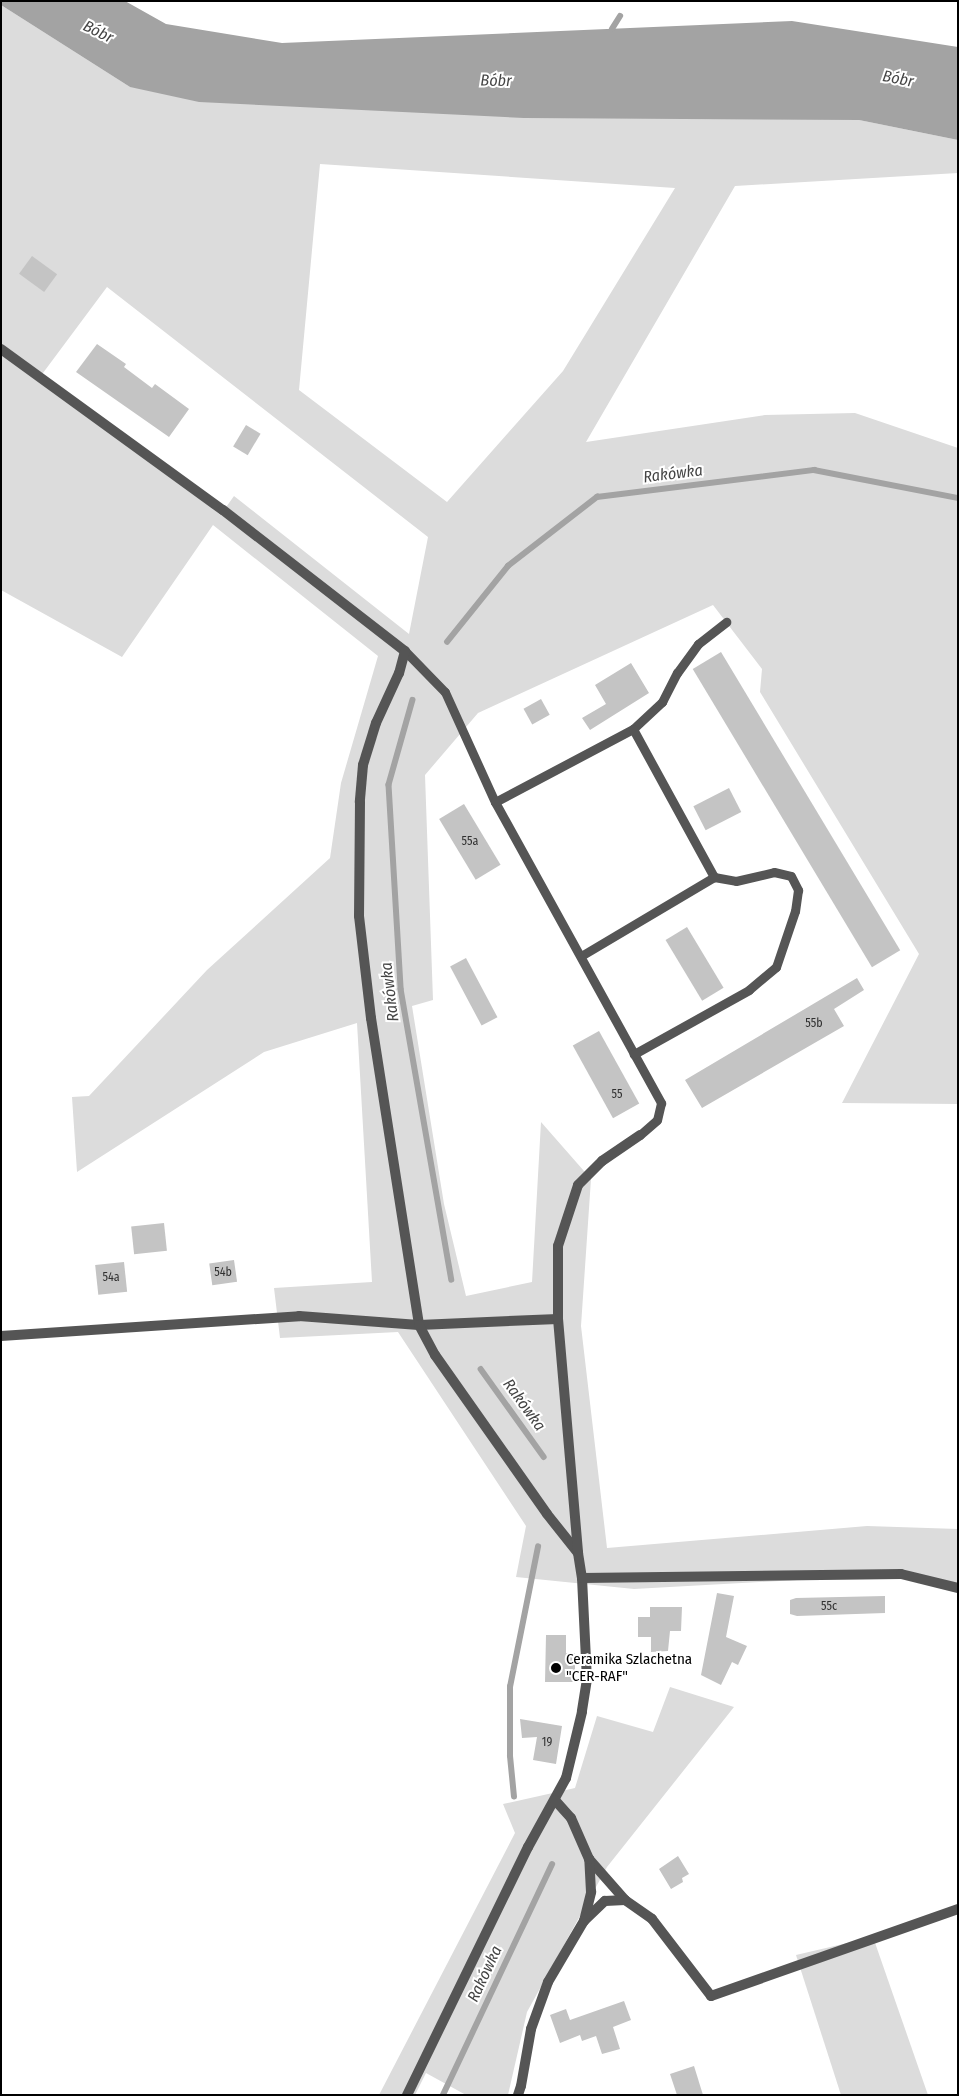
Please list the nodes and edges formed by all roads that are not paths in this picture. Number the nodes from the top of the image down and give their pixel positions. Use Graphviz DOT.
graph roads {
  1 [pos="1,349"];
  2 [pos="726,622"];
  3 [pos="404,651"];
  4 [pos="634,729"];
  5 [pos="495,802"];
  6 [pos="714,876"];
  7 [pos="581,956"];
  8 [pos="634,1054"];
  9 [pos="640,1135"];
  10 [pos="558,1319"];
  11 [pos="419,1325"];
  12 [pos="1,1336"];
  13 [pos="578,1553"];
  14 [pos="582,1578"];
  15 [pos="958,1588"];
  16 [pos="555,1800"];
  17 [pos="589,1859"];
  18 [pos="625,1900"];
  19 [pos="958,1909"];
  20 [pos="584,1920"];
  21 [pos="407,2095"];
  22 [pos="518,2095"];
  1 -- 3 [label="street"];
  2 -- 4 [label="lane"];
  3 -- 5 [label="lane"];
  3 -- 11 [label="street"];
  4 -- 5 [label="lane"];
  4 -- 6 [label="lane"];
  5 -- 7 [label="lane"];
  6 -- 7 [label="lane"];
  6 -- 8 [label="lane"];
  7 -- 8 [label="lane"];
  8 -- 9 [label="lane"];
  9 -- 10 [label="street"];
  10 -- 11 [label="street"];
  10 -- 13 [label="street"];
  11 -- 12 [label="street"];
  11 -- 13 [label="street"];
  13 -- 14 [label="street"];
  14 -- 15 [label="street"];
  14 -- 16 [label="street"];
  16 -- 17 [label="street"];
  16 -- 21 [label="street"];
  17 -- 18 [label="street"];
  17 -- 20 [label="street"];
  18 -- 19 [label="street"];
  18 -- 20 [label="street"];
  20 -- 22 [label="street"];
}
